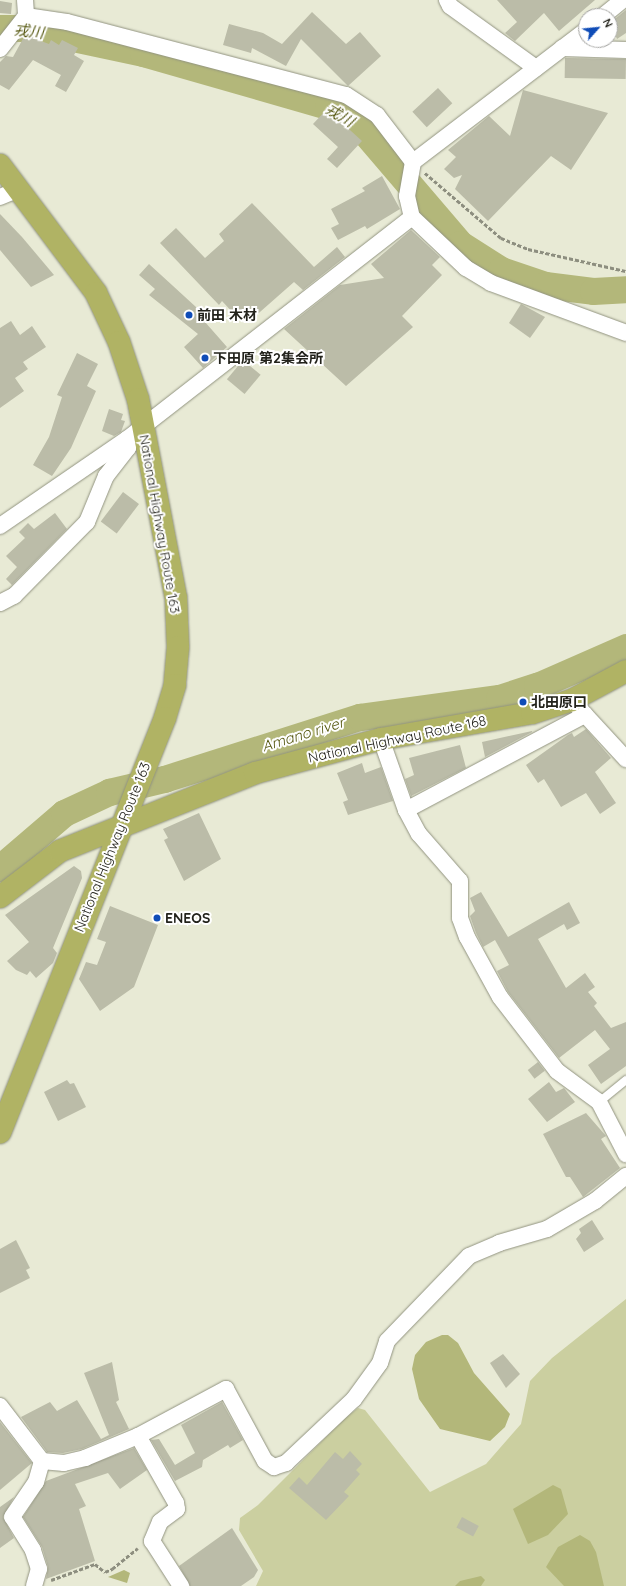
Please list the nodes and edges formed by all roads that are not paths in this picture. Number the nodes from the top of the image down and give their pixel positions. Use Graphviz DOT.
graph roads {
  1 [pos="25,0"];
  2 [pos="447,0"];
  3 [pos="623,0"];
  4 [pos="613,8"];
  5 [pos="24,19"];
  6 [pos="578,36"];
  7 [pos="562,48"];
  8 [pos="0,49"];
  9 [pos="626,50"];
  10 [pos="536,68"];
  11 [pos="413,163"];
  12 [pos="0,165"];
  13 [pos="5,195"];
  14 [pos="412,217"];
  15 [pos="626,333"];
  16 [pos="135,433"];
  17 [pos="0,526"];
  18 [pos="0,603"];
  19 [pos="626,671"];
  20 [pos="578,707"];
  21 [pos="381,740"];
  22 [pos="626,759"];
  23 [pos="406,810"];
  24 [pos="120,826"];
  25 [pos="0,897"];
  26 [pos="626,1080"];
  27 [pos="599,1102"];
  28 [pos="0,1132"];
  29 [pos="626,1154"];
  30 [pos="626,1176"];
  31 [pos="0,1406"];
  32 [pos="138,1436"];
  33 [pos="42,1461"];
  34 [pos="35,1584"];
  35 [pos="181,1586"];
  1 -- 5 [label="street"];
  2 -- 10 [label="street"];
  3 -- 4 [label="street"];
  5 -- 8 [label="street"];
  5 -- 11 [label="street"];
  6 -- 7 [label="street"];
  7 -- 9 [label="street"];
  7 -- 10 [label="street"];
  10 -- 11 [label="street"];
  11 -- 14 [label="street"];
  12 -- 13 [label="highway, National Highway Route 163"];
  13 -- 16 [label="highway, National Highway Route 163"];
  14 -- 15 [label="street"];
  14 -- 16 [label="street"];
  16 -- 17 [label="street"];
  16 -- 18 [label="street"];
  16 -- 24 [label="highway, National Highway Route 163"];
  19 -- 20 [label="highway, National Highway Route 168"];
  20 -- 21 [label="highway, National Highway Route 168"];
  20 -- 22 [label="street"];
  20 -- 23 [label="street"];
  21 -- 23 [label="street"];
  21 -- 24 [label="highway, National Highway Route 168"];
  23 -- 27 [label="street"];
  24 -- 25 [label="highway, National Highway Route 168"];
  24 -- 28 [label="highway, National Highway Route 163"];
  26 -- 27 [label="lane"];
  27 -- 29 [label="street"];
  30 -- 32 [label="street"];
  31 -- 33 [label="street"];
  32 -- 33 [label="street"];
  32 -- 35 [label="street"];
  33 -- 34 [label="street"];
}
